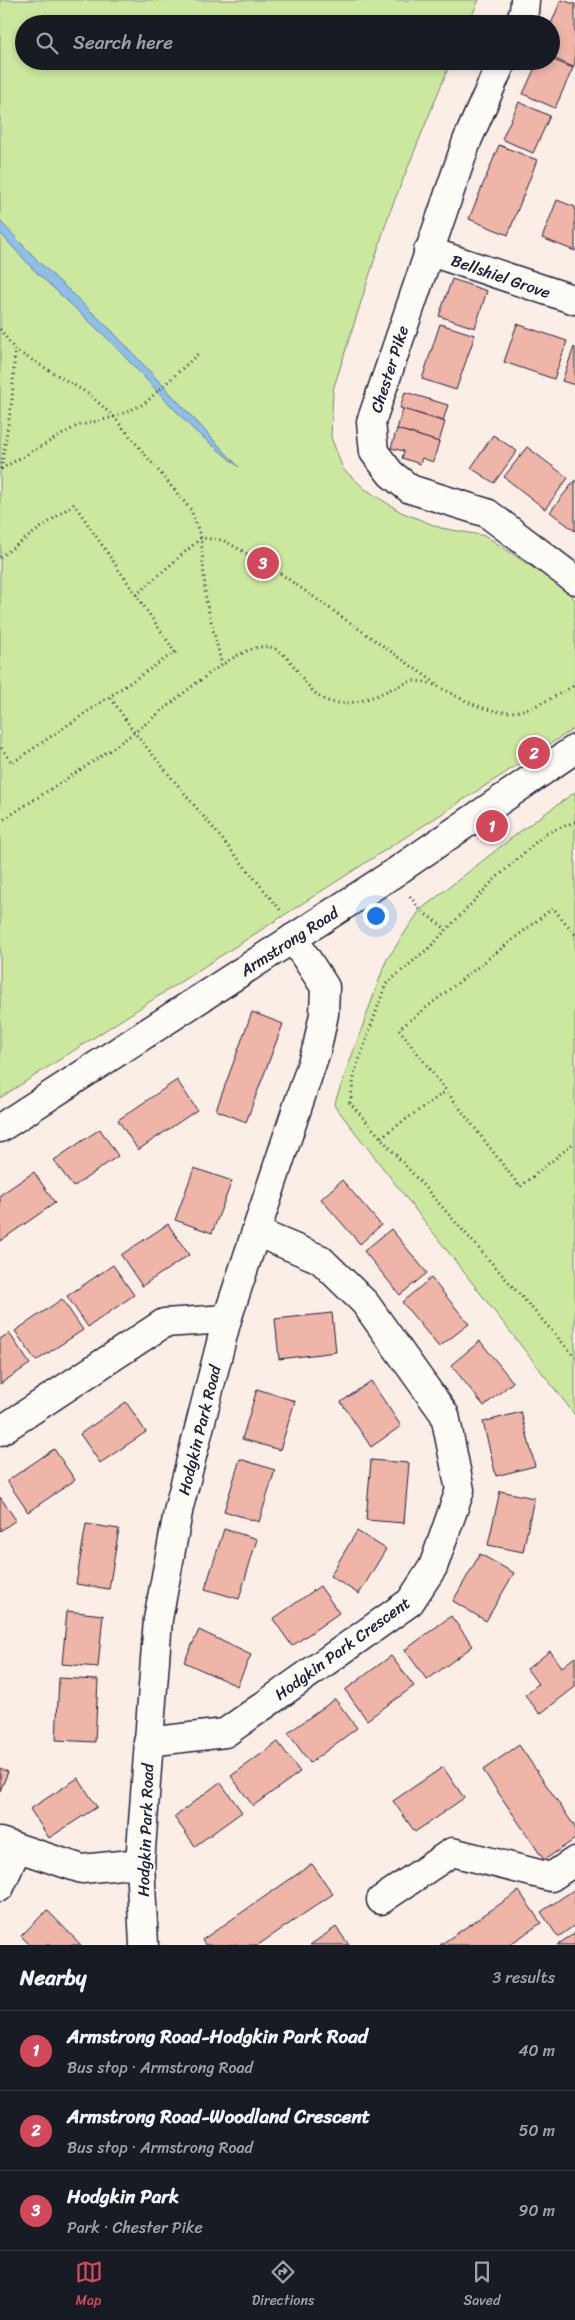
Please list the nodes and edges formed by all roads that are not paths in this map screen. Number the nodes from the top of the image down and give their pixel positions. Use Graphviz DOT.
graph roads {
  1 [pos="525,0"];
  2 [pos="523,15"];
  3 [pos="498,70"];
  4 [pos="428,251"];
  5 [pos="575,300"];
  6 [pos="575,580"];
  7 [pos="575,749"];
  8 [pos="293,938"];
  9 [pos="0,1128"];
  10 [pos="256,1232"];
  11 [pos="227,1319"];
  12 [pos="0,1431"];
  13 [pos="148,1742"];
  14 [pos="8,1845"];
  15 [pos="575,1862"];
  16 [pos="140,1864"];
  17 [pos="0,1886"];
  18 [pos="381,1900"];
  19 [pos="144,1945"];
  1 -- 2 [label="street"];
  3 -- 4 [label="street, Chester Pike"];
  4 -- 5 [label="street, Bellshiel Grove"];
  4 -- 6 [label="street, Chester Pike"];
  7 -- 8 [label="street, Armstrong Road"];
  8 -- 9 [label="street, Armstrong Road"];
  8 -- 10 [label="street, Hodgkin Park Road"];
  10 -- 11 [label="street, Hodgkin Park Road"];
  10 -- 13 [label="street, Hodgkin Park Crescent"];
  11 -- 12 [label="street"];
  11 -- 13 [label="street, Hodgkin Park Road"];
  13 -- 16 [label="street, Hodgkin Park Road"];
  14 -- 16 [label="street"];
  14 -- 17 [label="street"];
  15 -- 18 [label="street"];
  16 -- 19 [label="street, Hodgkin Park Road"];
}
